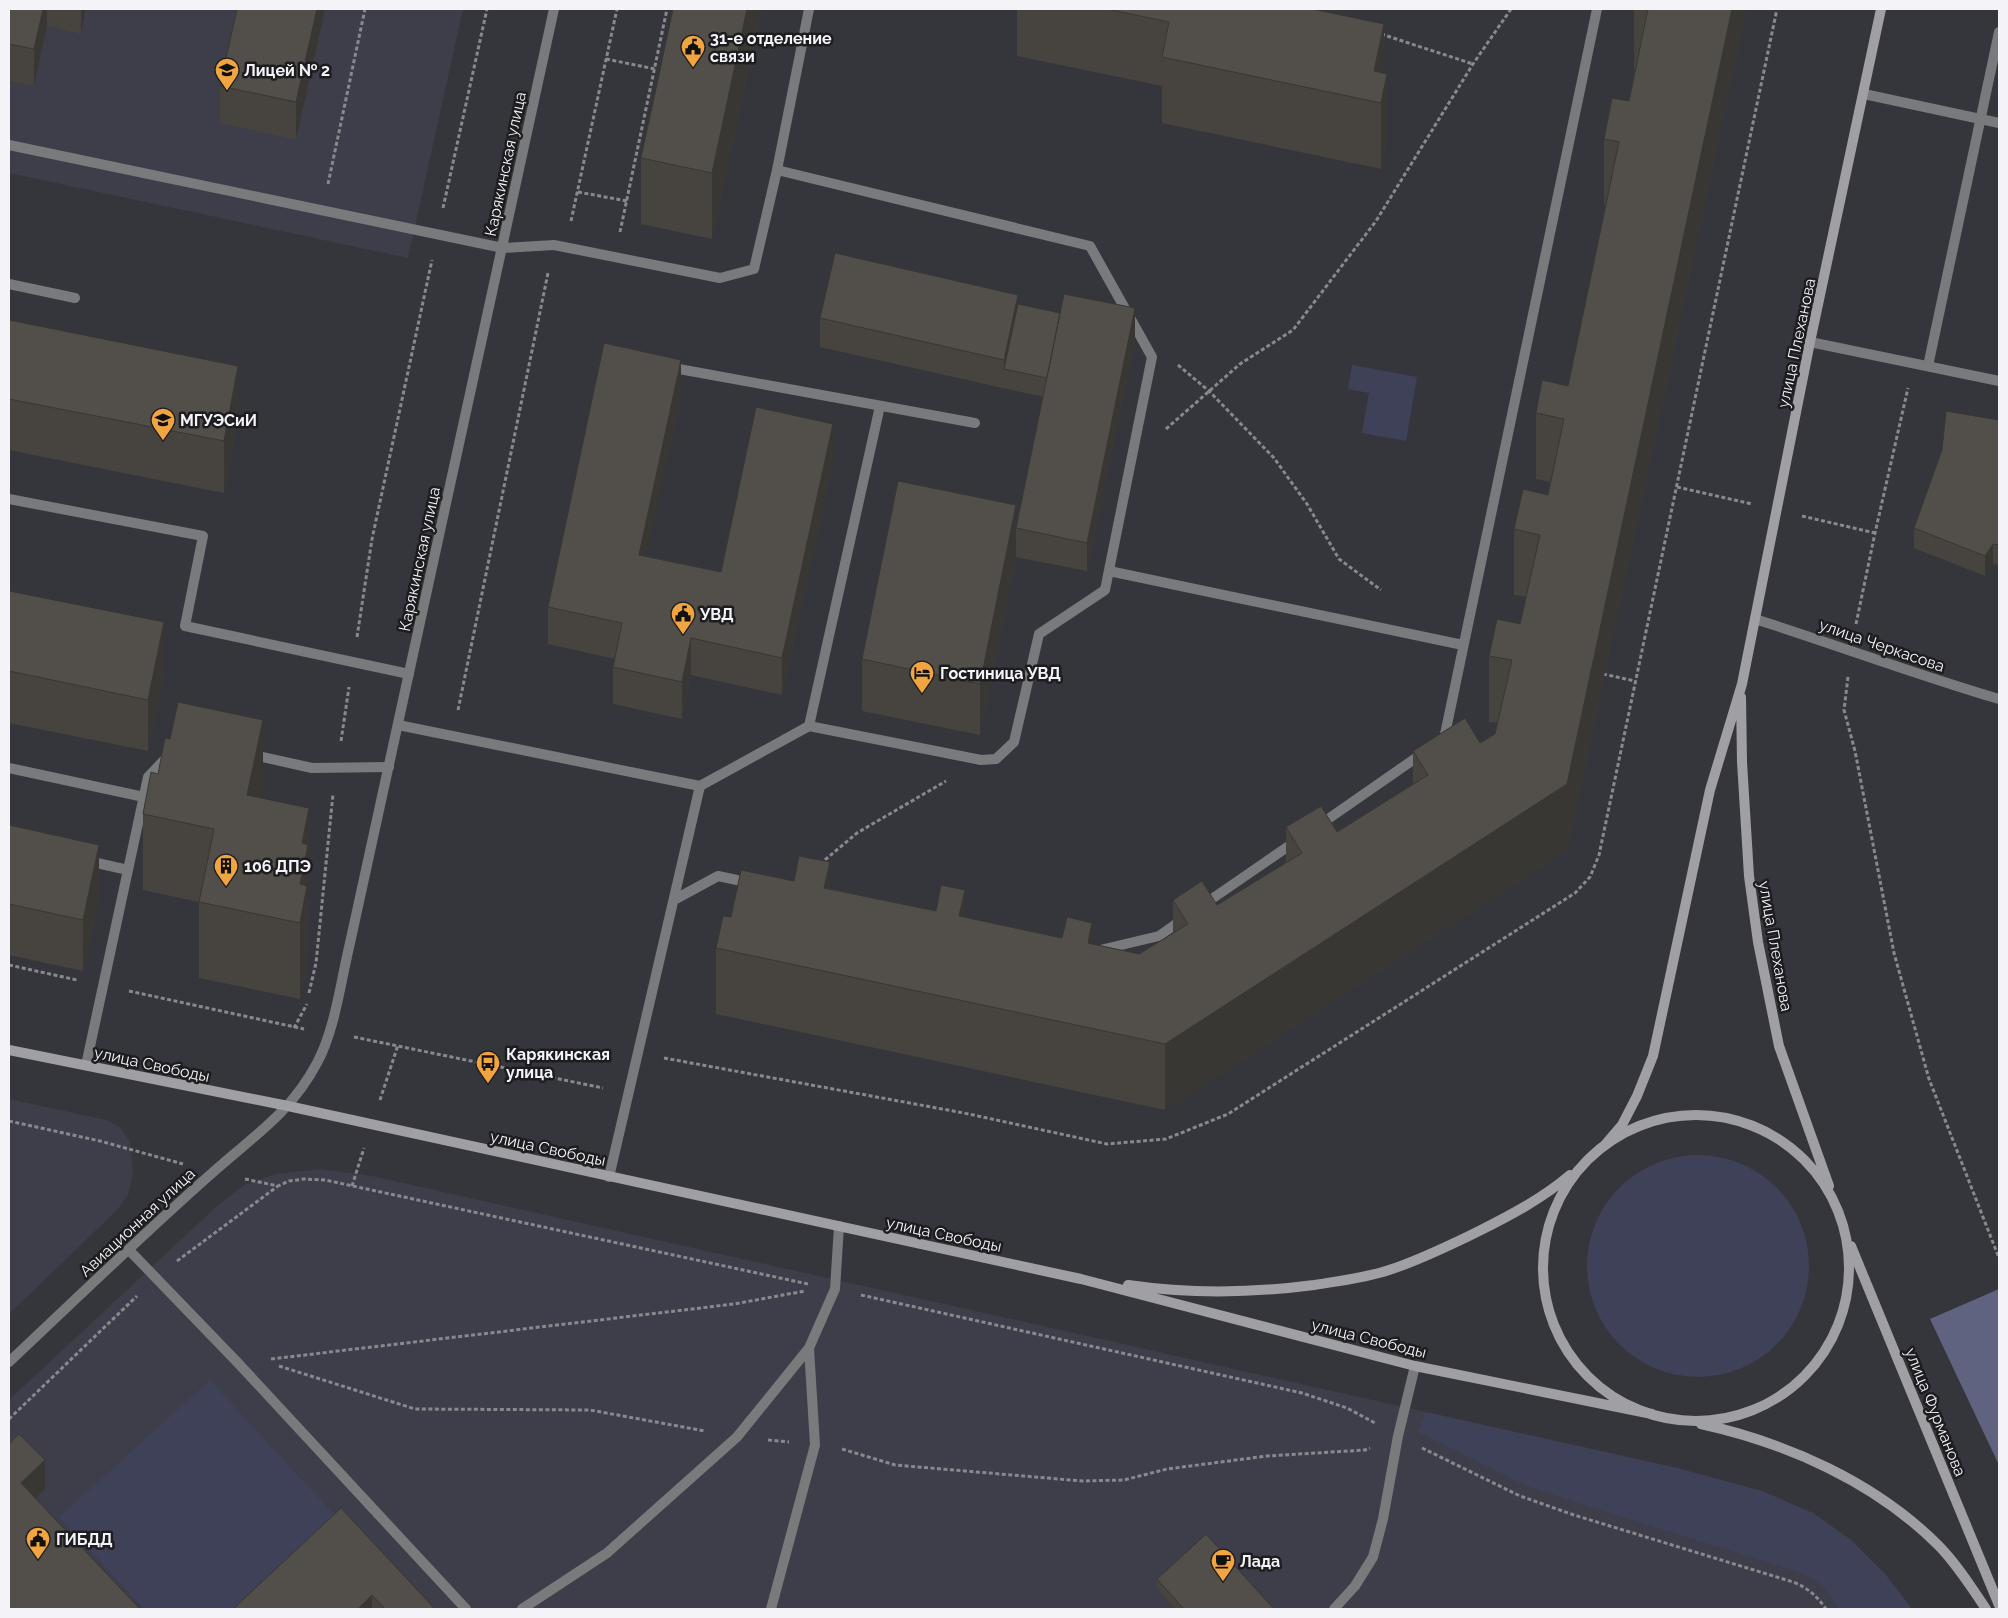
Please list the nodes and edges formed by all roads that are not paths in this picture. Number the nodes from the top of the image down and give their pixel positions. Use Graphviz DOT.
graph roads {
  1 [pos="554,9"];
  2 [pos="810,9"];
  3 [pos="1597,9"];
  4 [pos="1881,9"];
  5 [pos="1999,32"];
  6 [pos="1864,94"];
  7 [pos="1981,119"];
  8 [pos="1999,123"];
  9 [pos="9,145"];
  10 [pos="777,170"];
  11 [pos="503,248"];
  12 [pos="9,284"];
  13 [pos="75,298"];
  14 [pos="1810,342"];
  15 [pos="660,365"];
  16 [pos="1928,366"];
  17 [pos="1999,380"];
  18 [pos="880,406"];
  19 [pos="975,423"];
  20 [pos="9,499"];
  21 [pos="1109,571"];
  22 [pos="1755,619"];
  23 [pos="1464,645"];
  24 [pos="409,674"];
  25 [pos="1742,684"];
  26 [pos="1999,700"];
  27 [pos="398,725"];
  28 [pos="809,726"];
  29 [pos="178,746"];
  30 [pos="239,752"];
  31 [pos="389,767"];
  32 [pos="9,768"];
  33 [pos="700,786"];
  34 [pos="144,797"];
  35 [pos="82,860"];
  36 [pos="128,870"];
  37 [pos="761,886"];
  38 [pos="674,900"];
  39 [pos="1084,950"];
  40 [pos="9,1050"];
  41 [pos="86,1065"];
  42 [pos="288,1106"];
  43 [pos="1604,1146"];
  44 [pos="1582,1165"];
  45 [pos="609,1177"];
  46 [pos="1835,1204"];
  47 [pos="840,1226"];
  48 [pos="1845,1230"];
  49 [pos="129,1250"];
  50 [pos="1081,1279"];
  51 [pos="809,1348"];
  52 [pos="9,1362"];
  53 [pos="1415,1366"];
  54 [pos="1652,1414"];
  55 [pos="1682,1420"];
  56 [pos="1999,1605"];
  57 [pos="466,1609"];
  58 [pos="522,1609"];
  59 [pos="771,1609"];
  60 [pos="1334,1609"];
  61 [pos="1986,1609"];
  1 -- 11 [label="street, Карякинская улица"];
  2 -- 10 [label="street"];
  3 -- 23 [label="street"];
  4 -- 6 [label="main road, улица Плеханова"];
  5 -- 7 [label="street"];
  6 -- 7 [label="street"];
  6 -- 14 [label="main road, улица Плеханова"];
  7 -- 8 [label="street"];
  7 -- 16 [label="street"];
  9 -- 11 [label="street"];
  10 -- 11 [label="street"];
  10 -- 21 [label="street"];
  11 -- 24 [label="street, Карякинская улица"];
  12 -- 13 [label="street"];
  14 -- 16 [label="street"];
  14 -- 22 [label="main road, улица Плеханова"];
  15 -- 18 [label="street"];
  16 -- 17 [label="street"];
  18 -- 19 [label="street"];
  18 -- 28 [label="street"];
  20 -- 24 [label="street"];
  21 -- 23 [label="street"];
  21 -- 28 [label="street"];
  22 -- 25 [label="main road, улица Плеханова"];
  22 -- 26 [label="street, улица Черкасова"];
  23 -- 39 [label="street"];
  24 -- 27 [label="street, Карякинская улица"];
  25 -- 43 [label="main road, улица Плеханова"];
  25 -- 46 [label="main road, улица Плеханова"];
  27 -- 31 [label="street, Карякинская улица"];
  27 -- 33 [label="street"];
  28 -- 33 [label="street"];
  29 -- 34 [label="street"];
  30 -- 31 [label="street"];
  31 -- 42 [label="street, Карякинская улица"];
  32 -- 34 [label="street"];
  33 -- 38 [label="street"];
  34 -- 36 [label="street"];
  35 -- 36 [label="street"];
  36 -- 41 [label="street"];
  37 -- 38 [label="street"];
  38 -- 45 [label="street"];
  40 -- 41 [label="main road, улица Свободы"];
  41 -- 42 [label="main road, улица Свободы"];
  42 -- 45 [label="main road, улица Свободы"];
  42 -- 49 [label="street, Авиационная улица"];
  43 -- 44 [label="main road"];
  43 -- 46 [label="main road"];
  44 -- 50 [label="main road, улица Свободы"];
  44 -- 54 [label="main road"];
  45 -- 47 [label="main road, улица Свободы"];
  46 -- 48 [label="main road"];
  47 -- 50 [label="main road, улица Свободы"];
  47 -- 51 [label="street"];
  48 -- 55 [label="main road"];
  48 -- 56 [label="main road, улица Фурманова"];
  49 -- 52 [label="street, Авиационная улица"];
  49 -- 57 [label="street"];
  50 -- 53 [label="main road, улица Свободы"];
  51 -- 58 [label="street"];
  51 -- 59 [label="street"];
  53 -- 54 [label="main road, улица Свободы"];
  53 -- 60 [label="street"];
  54 -- 55 [label="main road"];
  55 -- 61 [label="main road"];
}
